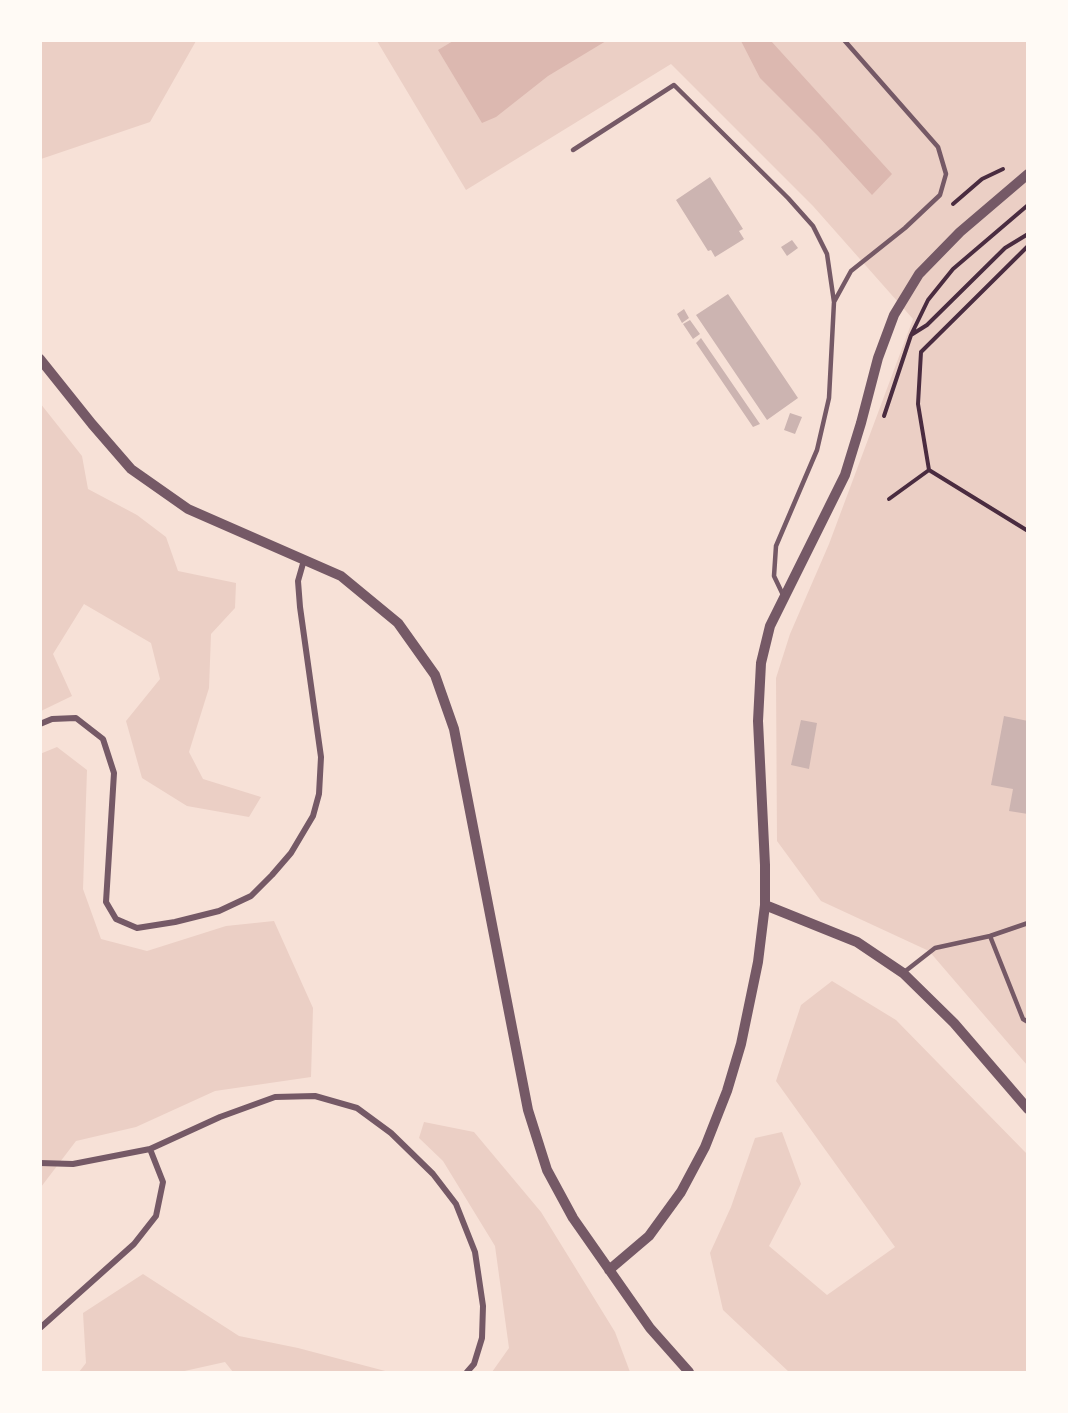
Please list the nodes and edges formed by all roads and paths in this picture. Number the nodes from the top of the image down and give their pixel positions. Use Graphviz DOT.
graph roads {
  1 [pos="844,40"];
  2 [pos="573,150"];
  3 [pos="1012,165"];
  4 [pos="1028,174"];
  5 [pos="1028,205"];
  6 [pos="948,208"];
  7 [pos="1028,234"];
  8 [pos="1028,246"];
  9 [pos="834,302"];
  10 [pos="911,335"];
  11 [pos="40,359"];
  12 [pos="881,426"];
  13 [pos="929,470"];
  14 [pos="889,499"];
  15 [pos="1028,531"];
  16 [pos="304,560"];
  17 [pos="784,597"];
  18 [pos="40,724"];
  19 [pos="765,904"];
  20 [pos="1028,923"];
  21 [pos="990,936"];
  22 [pos="903,973"];
  23 [pos="1028,1022"];
  24 [pos="1028,1108"];
  25 [pos="150,1149"];
  26 [pos="40,1162"];
  27 [pos="609,1270"];
  28 [pos="40,1328"];
  29 [pos="467,1372"];
  30 [pos="688,1372"];
  1 -- 9 [label="lane"];
  2 -- 9 [label="lane"];
  3 -- 6 [label="path"];
  4 -- 17 [label="street"];
  5 -- 10 [label="path"];
  7 -- 10 [label="path"];
  8 -- 13 [label="path"];
  9 -- 17 [label="lane"];
  10 -- 12 [label="path"];
  11 -- 16 [label="street"];
  13 -- 14 [label="path"];
  13 -- 15 [label="path"];
  16 -- 18 [label="street"];
  16 -- 27 [label="street"];
  17 -- 19 [label="street"];
  19 -- 22 [label="street"];
  19 -- 27 [label="street"];
  20 -- 21 [label="lane"];
  21 -- 22 [label="lane"];
  21 -- 23 [label="lane"];
  22 -- 24 [label="street"];
  25 -- 26 [label="street"];
  25 -- 28 [label="street"];
  25 -- 29 [label="street"];
  27 -- 30 [label="street"];
}
